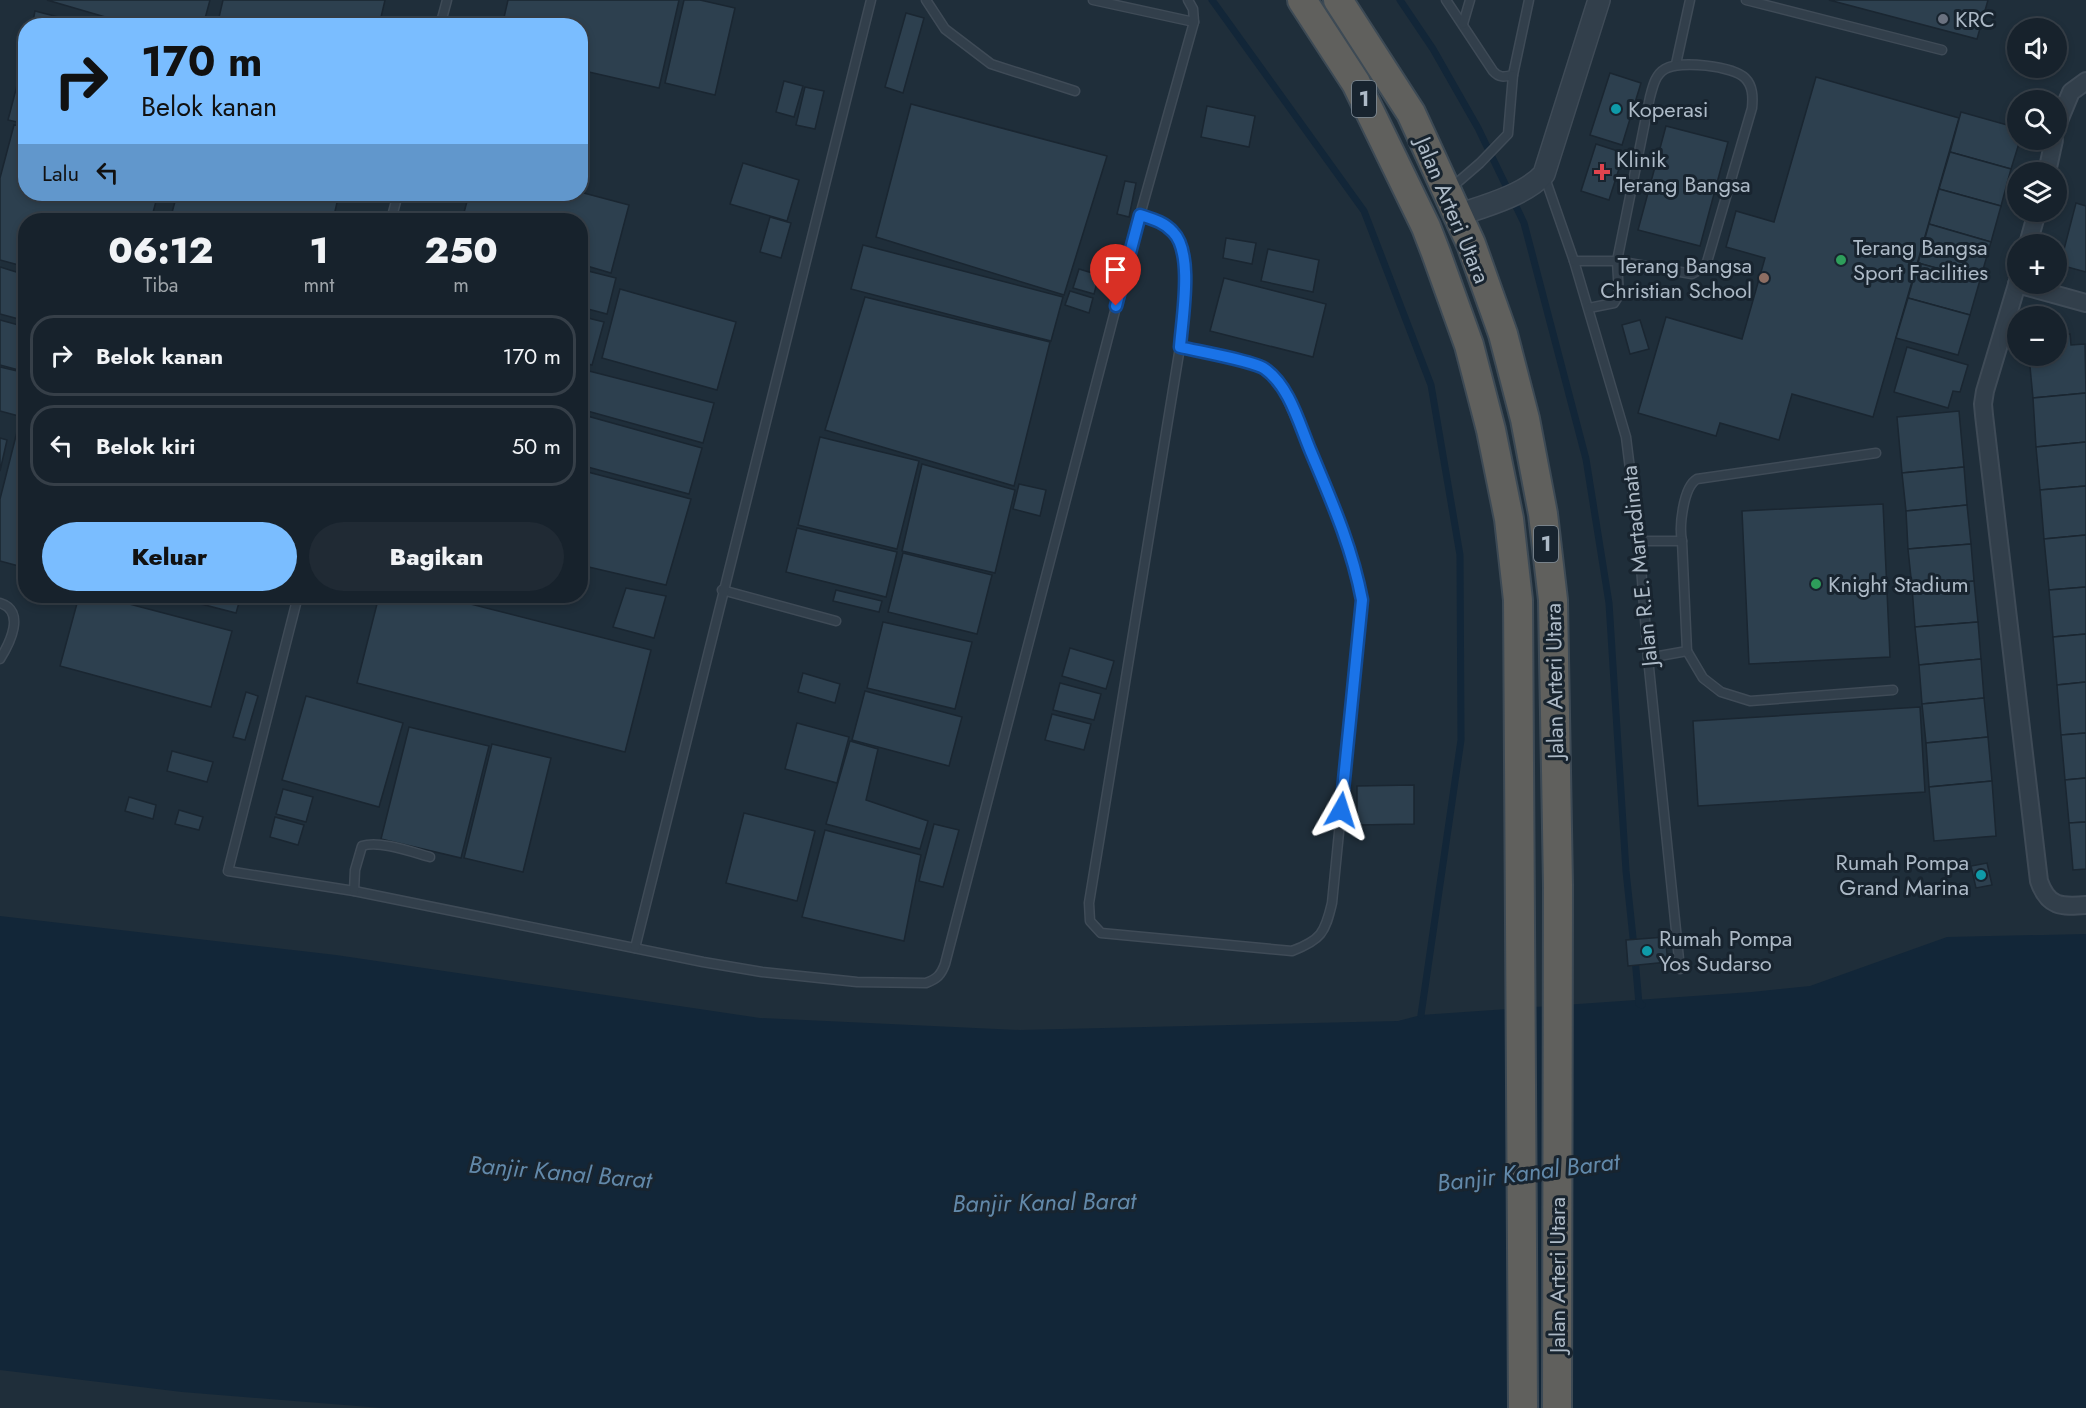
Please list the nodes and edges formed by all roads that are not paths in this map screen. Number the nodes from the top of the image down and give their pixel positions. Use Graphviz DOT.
graph roads {
  1 [pos="447,0"];
  2 [pos="871,0"];
  3 [pos="926,0"];
  4 [pos="1093,0"];
  5 [pos="1302,0"];
  6 [pos="1338,0"];
  7 [pos="1446,0"];
  8 [pos="1470,0"];
  9 [pos="1529,0"];
  10 [pos="1599,0"];
  11 [pos="1690,0"];
  12 [pos="1746,0"];
  13 [pos="1795,0"];
  14 [pos="1192,1"];
  15 [pos="1793,11"];
  16 [pos="442,18"];
  17 [pos="1194,22"];
  18 [pos="1463,24"];
  19 [pos="1942,50"];
  20 [pos="1676,64"];
  21 [pos="1513,75"];
  22 [pos="2086,81"];
  23 [pos="1075,91"];
  24 [pos="2067,102"];
  25 [pos="1544,174"];
  26 [pos="1463,204"];
  27 [pos="1140,215"];
  28 [pos="1574,261"];
  29 [pos="1617,261"];
  30 [pos="2013,294"];
  31 [pos="2056,294"];
  32 [pos="2086,303"];
  33 [pos="1589,308"];
  34 [pos="1180,347"];
  35 [pos="1876,453"];
  36 [pos="1639,541"];
  37 [pos="1682,541"];
  38 [pos="722,590"];
  39 [pos="0,603"];
  40 [pos="296,603"];
  41 [pos="836,621"];
  42 [pos="1687,651"];
  43 [pos="0,658"];
  44 [pos="1648,658"];
  45 [pos="1893,690"];
  46 [pos="430,857"];
  47 [pos="354,891"];
  48 [pos="2086,905"];
  49 [pos="635,948"];
  50 [pos="1680,969"];
  51 [pos="1523,1408"];
  52 [pos="1557,1408"];
  1 -- 16 [label="lane"];
  2 -- 38 [label="lane"];
  3 -- 23 [label="lane"];
  4 -- 17 [label="lane"];
  5 -- 51 [label="highway, Jalan Arteri Utara / 1"];
  6 -- 26 [label="highway, Jalan Arteri Utara / 1"];
  7 -- 18 [label="lane"];
  8 -- 18 [label="lane"];
  9 -- 21 [label="lane"];
  10 -- 25 [label="street"];
  11 -- 20 [label="lane"];
  12 -- 15 [label="lane"];
  13 -- 15 [label="lane"];
  14 -- 17 [label="lane"];
  15 -- 19 [label="lane"];
  17 -- 27 [label="lane"];
  18 -- 21 [label="lane"];
  20 -- 29 [label="lane"];
  20 -- 29 [label="lane"];
  21 -- 26 [label="lane"];
  22 -- 24 [label="street"];
  25 -- 26 [label="street"];
  25 -- 28 [label="lane, Jalan R.E. Martadinata"];
  26 -- 52 [label="highway, Jalan Arteri Utara / 1"];
  27 -- 34 [label="lane"];
  27 -- 49 [label="lane"];
  28 -- 29 [label="lane"];
  28 -- 33 [label="lane, Jalan R.E. Martadinata"];
  29 -- 33 [label="lane"];
  30 -- 48 [label="street"];
  31 -- 32 [label="street"];
  33 -- 36 [label="lane, Jalan R.E. Martadinata"];
  34 -- 34 [label="lane"];
  35 -- 37 [label="lane"];
  36 -- 37 [label="lane"];
  36 -- 44 [label="lane, Jalan R.E. Martadinata"];
  37 -- 42 [label="lane"];
  38 -- 41 [label="lane"];
  38 -- 49 [label="lane"];
  39 -- 43 [label="lane"];
  40 -- 47 [label="lane"];
  42 -- 44 [label="lane"];
  42 -- 45 [label="lane"];
  44 -- 50 [label="lane, Jalan R.E. Martadinata"];
  46 -- 47 [label="lane"];
  47 -- 49 [label="lane"];
}
